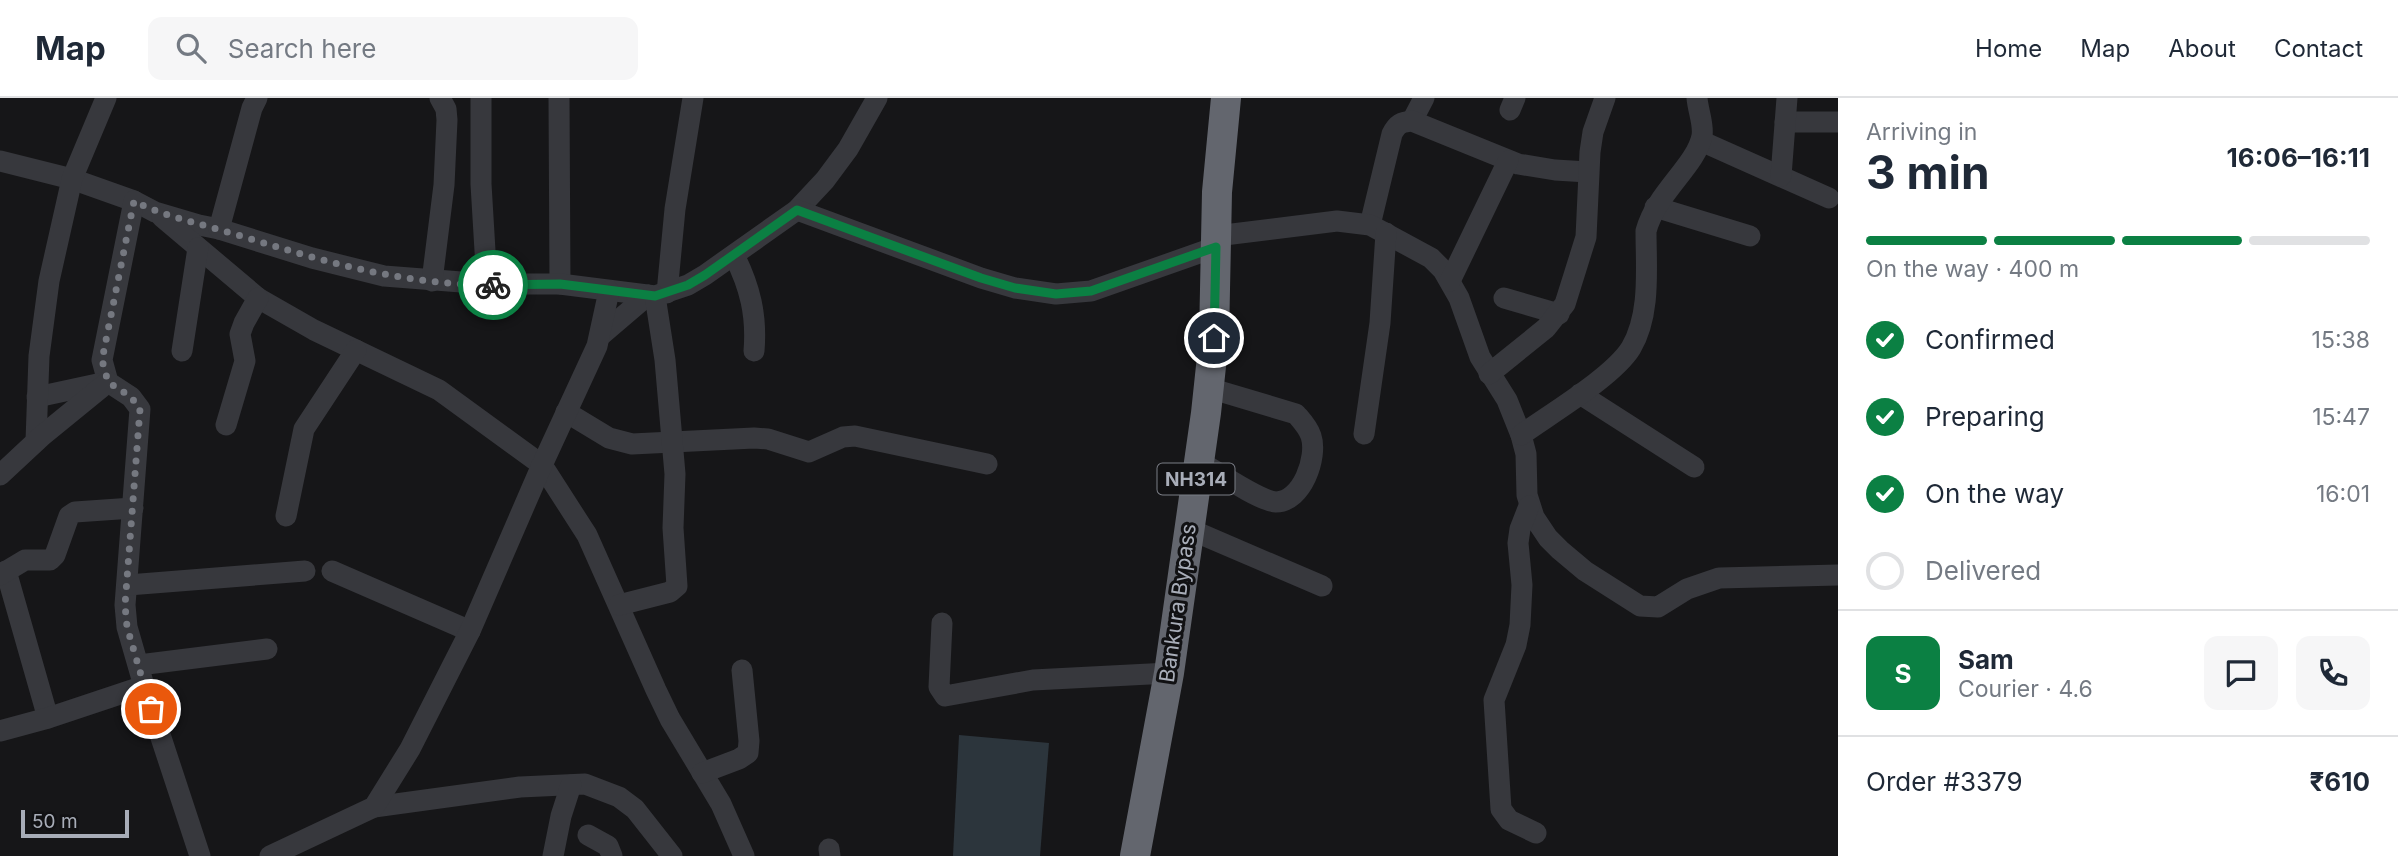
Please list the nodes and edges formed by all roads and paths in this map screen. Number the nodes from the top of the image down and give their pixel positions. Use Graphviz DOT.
graph roads {
  1 [pos="106,98"];
  2 [pos="257,98"];
  3 [pos="440,98"];
  4 [pos="481,98"];
  5 [pos="559,98"];
  6 [pos="693,98"];
  7 [pos="877,98"];
  8 [pos="1226,98"];
  9 [pos="1423,98"];
  10 [pos="1605,98"];
  11 [pos="1697,98"];
  12 [pos="1787,98"];
  13 [pos="1412,121"];
  14 [pos="1785,122"];
  15 [pos="1838,122"];
  16 [pos="1700,141"];
  17 [pos="0,161"];
  18 [pos="1508,161"];
  19 [pos="1588,172"];
  20 [pos="1780,176"];
  21 [pos="72,179"];
  22 [pos="1829,198"];
  23 [pos="134,201"];
  24 [pos="1655,207"];
  25 [pos="797,210"];
  26 [pos="155,212"];
  27 [pos="219,229"];
  28 [pos="1378,229"];
  29 [pos="1750,236"];
  30 [pos="1216,241"];
  31 [pos="198,248"];
  32 [pos="734,255"];
  33 [pos="432,281"];
  34 [pos="1450,281"];
  35 [pos="560,284"];
  36 [pos="487,285"];
  37 [pos="609,291"];
  38 [pos="657,295"];
  39 [pos="258,298"];
  40 [pos="1504,298"];
  41 [pos="1559,314"];
  42 [pos="600,336"];
  43 [pos="356,350"];
  44 [pos="182,351"];
  45 [pos="754,351"];
  46 [pos="1489,373"];
  47 [pos="108,382"];
  48 [pos="1209,388"];
  49 [pos="1580,394"];
  50 [pos="37,397"];
  51 [pos="566,412"];
  52 [pos="226,425"];
  53 [pos="1364,434"];
  54 [pos="1521,435"];
  55 [pos="36,441"];
  56 [pos="672,441"];
  57 [pos="1199,461"];
  58 [pos="987,464"];
  59 [pos="542,465"];
  60 [pos="1694,467"];
  61 [pos="0,475"];
  62 [pos="1529,506"];
  63 [pos="133,509"];
  64 [pos="286,516"];
  65 [pos="1189,530"];
  66 [pos="305,571"];
  67 [pos="332,571"];
  68 [pos="3,573"];
  69 [pos="1838,575"];
  70 [pos="128,585"];
  71 [pos="1322,586"];
  72 [pos="619,605"];
  73 [pos="942,623"];
  74 [pos="470,631"];
  75 [pos="267,649"];
  76 [pos="139,665"];
  77 [pos="742,670"];
  78 [pos="1169,673"];
  79 [pos="144,686"];
  80 [pos="48,718"];
  81 [pos="0,731"];
  82 [pos="702,773"];
  83 [pos="571,785"];
  84 [pos="374,807"];
  85 [pos="1536,833"];
  86 [pos="588,835"];
  87 [pos="296,850"];
  88 [pos="200,856"];
  89 [pos="270,856"];
  90 [pos="553,856"];
  91 [pos="612,856"];
  92 [pos="672,856"];
  93 [pos="744,856"];
  94 [pos="1135,856"];
  1 -- 21 [label="street"];
  2 -- 27 [label="street"];
  3 -- 33 [label="street"];
  4 -- 36 [label="street"];
  5 -- 35 [label="street"];
  6 -- 38 [label="street"];
  7 -- 25 [label="street"];
  8 -- 30 [label="highway, Bankura Bypass / NH314"];
  9 -- 13 [label="street"];
  10 -- 19 [label="street"];
  11 -- 16 [label="street"];
  12 -- 14 [label="street"];
  13 -- 18 [label="street"];
  13 -- 28 [label="street"];
  14 -- 15 [label="street"];
  14 -- 20 [label="street"];
  16 -- 20 [label="street"];
  16 -- 24 [label="street"];
  17 -- 21 [label="street"];
  18 -- 19 [label="street"];
  18 -- 34 [label="street"];
  19 -- 41 [label="street"];
  20 -- 22 [label="street"];
  21 -- 23 [label="street"];
  21 -- 50 [label="street"];
  23 -- 26 [label="street"];
  23 -- 47 [label="street"];
  24 -- 29 [label="street"];
  24 -- 49 [label="street"];
  25 -- 30 [label="street"];
  25 -- 32 [label="street"];
  26 -- 27 [label="street"];
  26 -- 31 [label="street"];
  27 -- 33 [label="street"];
  28 -- 30 [label="street"];
  28 -- 34 [label="street"];
  28 -- 53 [label="street"];
  30 -- 48 [label="highway, Bankura Bypass / NH314"];
  31 -- 39 [label="street"];
  31 -- 44 [label="street"];
  32 -- 38 [label="street"];
  32 -- 45 [label="street"];
  33 -- 36 [label="street"];
  34 -- 46 [label="street"];
  35 -- 36 [label="street"];
  35 -- 37 [label="street"];
  37 -- 38 [label="street"];
  37 -- 42 [label="street"];
  38 -- 42 [label="street"];
  38 -- 56 [label="street"];
  39 -- 43 [label="street"];
  39 -- 52 [label="street"];
  40 -- 41 [label="street"];
  41 -- 46 [label="street"];
  42 -- 51 [label="street"];
  43 -- 59 [label="street"];
  43 -- 64 [label="street"];
  46 -- 54 [label="street"];
  47 -- 50 [label="street"];
  47 -- 55 [label="street"];
  47 -- 63 [label="street"];
  48 -- 57 [label="highway, Bankura Bypass / NH314"];
  48 -- 57 [label="street"];
  49 -- 54 [label="street"];
  49 -- 60 [label="street"];
  50 -- 55 [label="street"];
  51 -- 56 [label="street"];
  51 -- 59 [label="street"];
  54 -- 62 [label="street"];
  55 -- 61 [label="street"];
  56 -- 58 [label="street"];
  56 -- 72 [label="street"];
  57 -- 65 [label="highway, Bankura Bypass / NH314"];
  59 -- 72 [label="street"];
  59 -- 74 [label="street"];
  62 -- 69 [label="street"];
  62 -- 85 [label="street"];
  63 -- 68 [label="street"];
  63 -- 70 [label="street"];
  65 -- 71 [label="street"];
  65 -- 78 [label="highway, Bankura Bypass / NH314"];
  66 -- 70 [label="street"];
  67 -- 74 [label="street"];
  68 -- 80 [label="street"];
  70 -- 76 [label="street"];
  72 -- 82 [label="street"];
  73 -- 78 [label="street"];
  74 -- 84 [label="street"];
  75 -- 76 [label="street"];
  76 -- 79 [label="street"];
  77 -- 82 [label="street"];
  78 -- 94 [label="highway, Bankura Bypass / NH314"];
  79 -- 80 [label="street"];
  79 -- 88 [label="street"];
  80 -- 81 [label="street"];
  82 -- 93 [label="street"];
  83 -- 84 [label="street"];
  83 -- 90 [label="street"];
  83 -- 92 [label="street"];
  84 -- 87 [label="street"];
  86 -- 91 [label="street"];
  87 -- 89 [label="street"];
}
